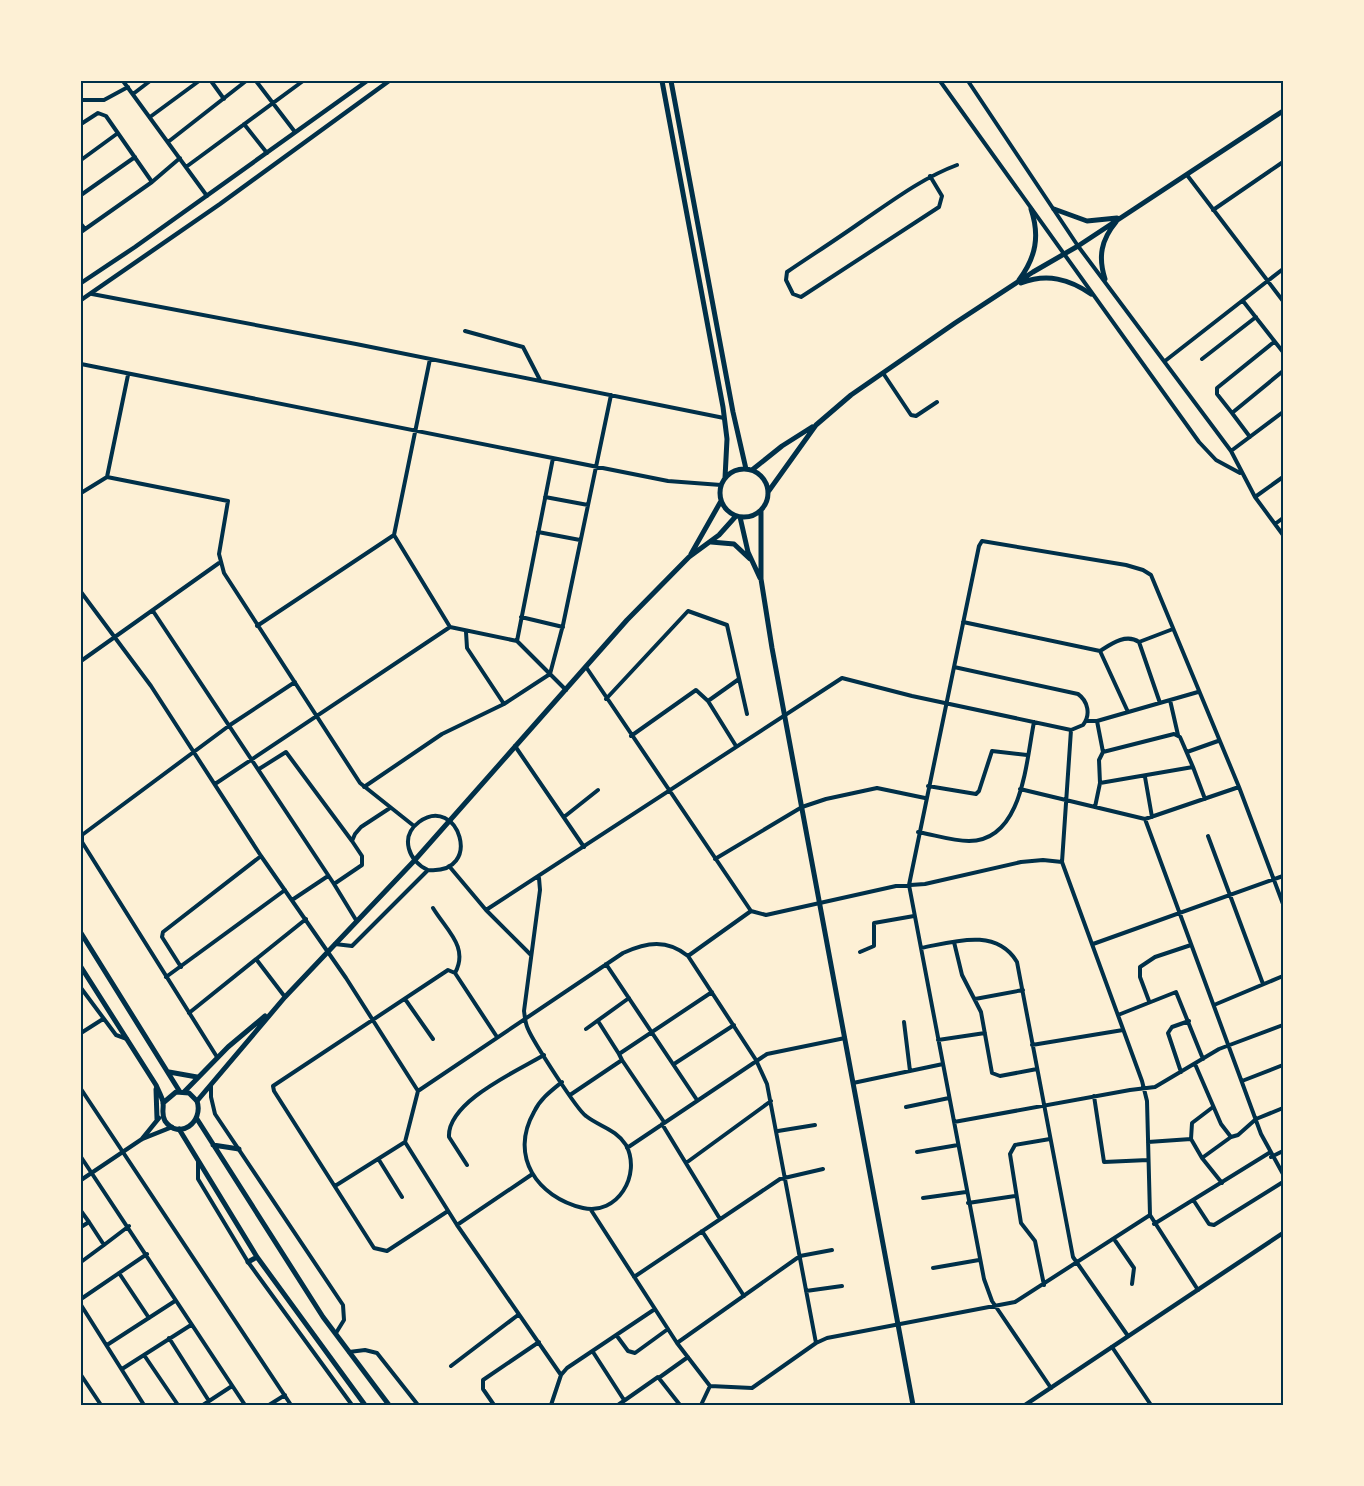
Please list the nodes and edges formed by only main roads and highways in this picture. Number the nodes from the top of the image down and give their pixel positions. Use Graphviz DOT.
graph roads {
  1 [pos="662,81"];
  2 [pos="671,81"];
  3 [pos="1283,111"];
  4 [pos="1031,209"];
  5 [pos="1054,209"];
  6 [pos="1122,217"];
  7 [pos="1105,279"];
  8 [pos="1014,285"];
  9 [pos="1007,289"];
  10 [pos="1091,294"];
  11 [pos="816,424"];
  12 [pos="749,469"];
  13 [pos="725,478"];
  14 [pos="768,492"];
  15 [pos="721,501"];
  16 [pos="761,510"];
  17 [pos="738,516"];
  18 [pos="710,542"];
  19 [pos="690,557"];
  20 [pos="751,560"];
  21 [pos="761,579"];
  22 [pos="81,933"];
  23 [pos="81,967"];
  24 [pos="274,1009"];
  25 [pos="169,1071"];
  26 [pos="197,1077"];
  27 [pos="156,1085"];
  28 [pos="182,1092"];
  29 [pos="197,1101"];
  30 [pos="163,1103"];
  31 [pos="160,1117"];
  32 [pos="197,1119"];
  33 [pos="179,1129"];
  34 [pos="213,1145"];
  35 [pos="239,1149"];
  36 [pos="257,1257"];
  37 [pos="248,1262"];
  38 [pos="365,1405"];
  39 [pos="389,1405"];
  40 [pos="912,1405"];
  1 -- 13 [label="main road"];
  2 -- 12 [label="main road"];
  3 -- 6 [label="main road"];
  4 -- 9 [label="main road"];
  5 -- 6 [label="main road"];
  6 -- 7 [label="main road"];
  6 -- 8 [label="main road"];
  8 -- 9 [label="main road"];
  8 -- 10 [label="main road"];
  9 -- 11 [label="main road"];
  11 -- 12 [label="main road"];
  11 -- 14 [label="main road"];
  12 -- 13 [label="main road"];
  12 -- 14 [label="main road"];
  13 -- 15 [label="main road"];
  14 -- 16 [label="main road"];
  15 -- 17 [label="main road"];
  15 -- 19 [label="main road"];
  16 -- 17 [label="main road"];
  16 -- 21 [label="main road"];
  17 -- 18 [label="main road"];
  17 -- 20 [label="main road"];
  18 -- 19 [label="main road"];
  18 -- 20 [label="main road"];
  19 -- 24 [label="main road"];
  20 -- 21 [label="main road"];
  21 -- 40 [label="main road"];
  22 -- 25 [label="main road"];
  23 -- 27 [label="main road"];
  24 -- 26 [label="main road"];
  24 -- 29 [label="main road"];
  25 -- 26 [label="main road"];
  25 -- 28 [label="main road"];
  26 -- 28 [label="main road"];
  27 -- 30 [label="main road"];
  27 -- 31 [label="main road"];
  28 -- 29 [label="main road"];
  28 -- 30 [label="main road"];
  29 -- 32 [label="main road"];
  30 -- 31 [label="main road"];
  31 -- 33 [label="main road"];
  32 -- 33 [label="main road"];
  32 -- 34 [label="main road"];
  33 -- 36 [label="main road"];
  34 -- 35 [label="main road"];
  34 -- 39 [label="main road"];
  36 -- 37 [label="main road"];
  36 -- 38 [label="main road"];
}
